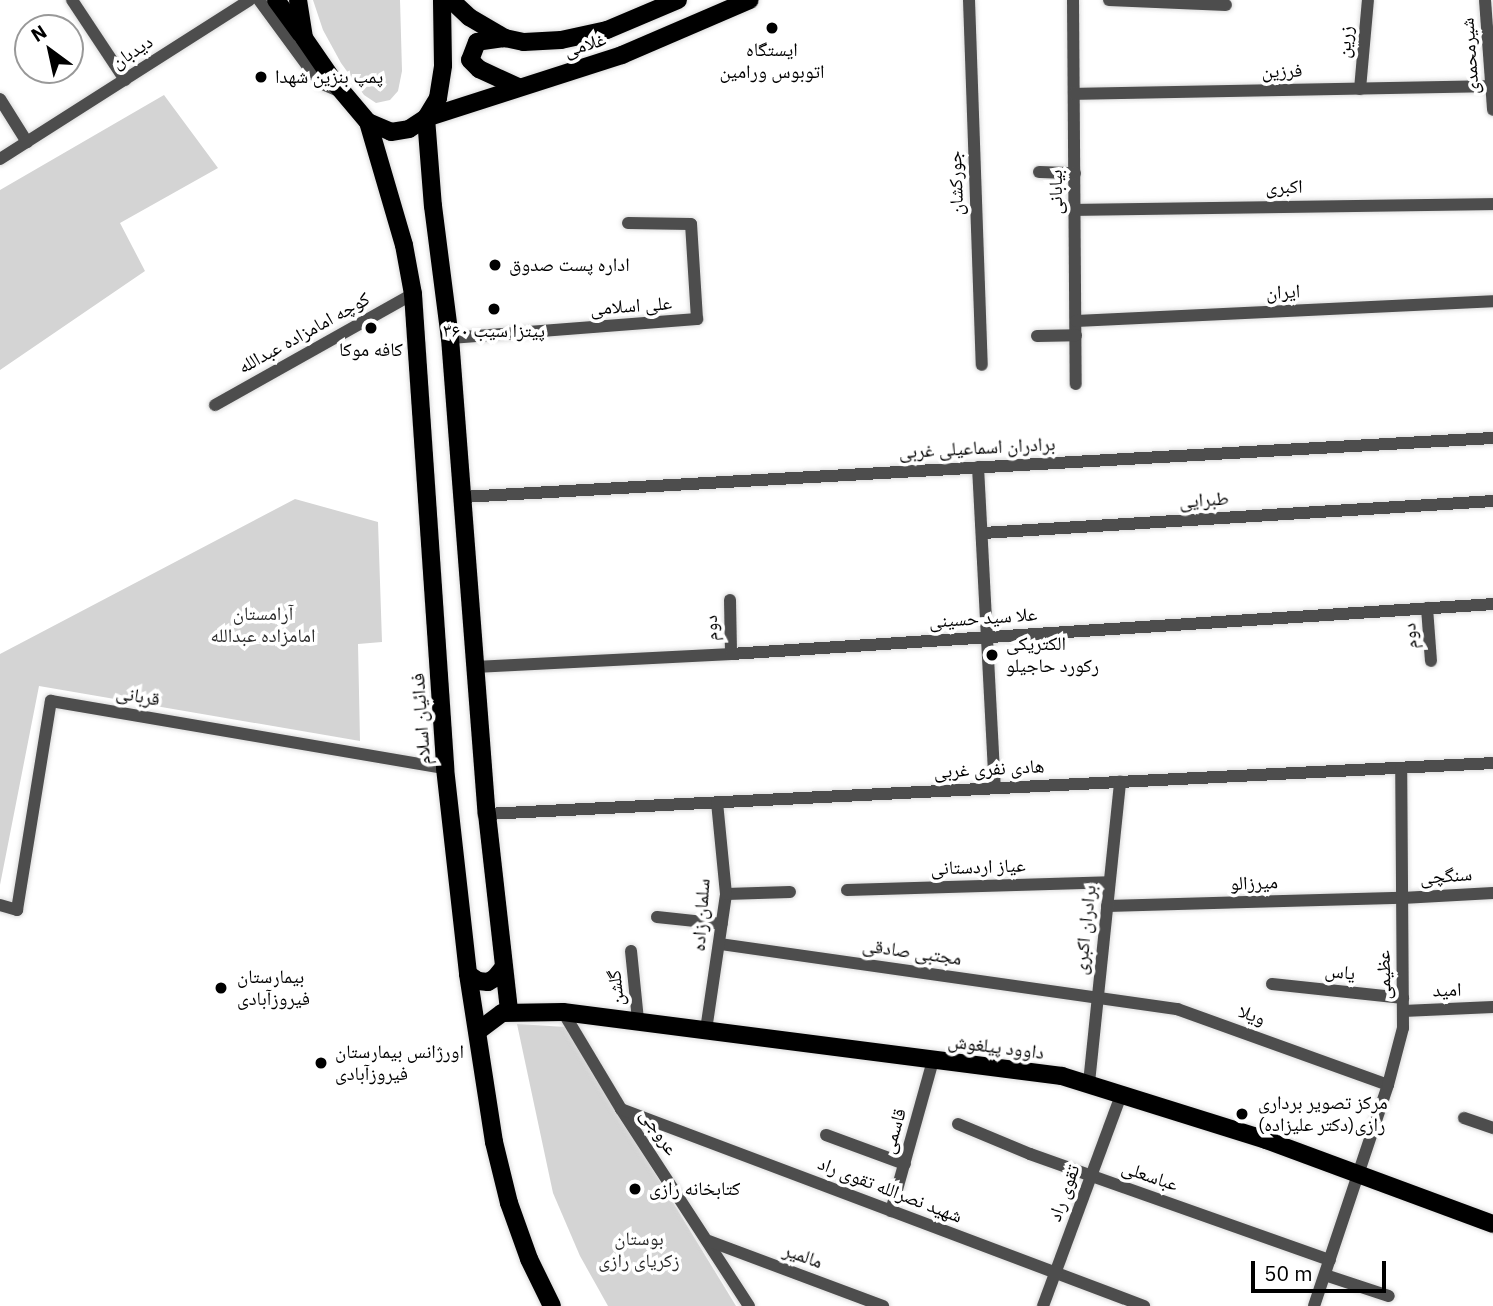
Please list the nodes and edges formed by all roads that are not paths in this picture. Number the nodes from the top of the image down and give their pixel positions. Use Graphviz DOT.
graph roads {
  1 [pos="72,0"];
  2 [pos="250,0"];
  3 [pos="259,0"];
  4 [pos="276,0"];
  5 [pos="298,0"];
  6 [pos="442,0"];
  7 [pos="451,0"];
  8 [pos="678,0"];
  9 [pos="750,0"];
  10 [pos="969,0"];
  11 [pos="1073,0"];
  12 [pos="1110,0"];
  13 [pos="1368,0"];
  14 [pos="1485,0"];
  15 [pos="1226,5"];
  16 [pos="1490,26"];
  17 [pos="304,38"];
  18 [pos="505,38"];
  19 [pos="125,80"];
  20 [pos="1491,86"];
  21 [pos="518,87"];
  22 [pos="1360,89"];
  23 [pos="345,94"];
  24 [pos="1074,94"];
  25 [pos="0,99"];
  26 [pos="1493,110"];
  27 [pos="426,118"];
  28 [pos="368,122"];
  29 [pos="27,142"];
  30 [pos="0,159"];
  31 [pos="1039,173"];
  32 [pos="1075,173"];
  33 [pos="1493,204"];
  34 [pos="1075,210"];
  35 [pos="628,223"];
  36 [pos="412,294"];
  37 [pos="1493,301"];
  38 [pos="1076,321"];
  39 [pos="1076,335"];
  40 [pos="1037,336"];
  41 [pos="450,338"];
  42 [pos="982,365"];
  43 [pos="1076,384"];
  44 [pos="215,405"];
  45 [pos="1493,438"];
  46 [pos="978,467"];
  47 [pos="463,497"];
  48 [pos="1493,501"];
  49 [pos="983,533"];
  50 [pos="730,600"];
  51 [pos="1493,604"];
  52 [pos="1427,608"];
  53 [pos="987,637"];
  54 [pos="731,654"];
  55 [pos="1431,661"];
  56 [pos="476,667"];
  57 [pos="1493,763"];
  58 [pos="445,768"];
  59 [pos="1401,768"];
  60 [pos="1119,782"];
  61 [pos="995,788"];
  62 [pos="717,803"];
  63 [pos="487,814"];
  64 [pos="1109,882"];
  65 [pos="847,890"];
  66 [pos="790,892"];
  67 [pos="1493,892"];
  68 [pos="726,894"];
  69 [pos="1402,898"];
  70 [pos="0,905"];
  71 [pos="1107,906"];
  72 [pos="657,917"];
  73 [pos="722,924"];
  74 [pos="720,944"];
  75 [pos="631,951"];
  76 [pos="504,967"];
  77 [pos="468,975"];
  78 [pos="1272,984"];
  79 [pos="1098,998"];
  80 [pos="1403,1004"];
  81 [pos="1493,1007"];
  82 [pos="509,1011"];
  83 [pos="563,1012"];
  84 [pos="638,1020"];
  85 [pos="706,1030"];
  86 [pos="478,1031"];
  87 [pos="933,1060"];
  88 [pos="1089,1083"];
  89 [pos="1388,1085"];
  90 [pos="1122,1093"];
  91 [pos="621,1109"];
  92 [pos="1464,1118"];
  93 [pos="958,1124"];
  94 [pos="1493,1128"];
  95 [pos="825,1135"];
  96 [pos="905,1164"];
  97 [pos="1359,1175"];
  98 [pos="1091,1176"];
  99 [pos="891,1211"];
  100 [pos="1493,1224"];
  101 [pos="709,1241"];
  102 [pos="1330,1259"];
  103 [pos="1055,1273"];
  104 [pos="1325,1275"];
  105 [pos="1389,1296"];
  106 [pos="552,1306"];
  107 [pos="749,1306"];
  108 [pos="883,1306"];
  109 [pos="1043,1306"];
  110 [pos="1144,1306"];
  111 [pos="1314,1306"];
  1 -- 19 [label="street"];
  2 -- 19 [label="street, دیدبان"];
  3 -- 23 [label="street"];
  4 -- 17 [label="main road"];
  5 -- 17 [label="main road"];
  6 -- 27 [label="main road"];
  7 -- 18 [label="main road, غلامی"];
  8 -- 18 [label="main road, غلامی"];
  9 -- 21 [label="main road, غلامی"];
  10 -- 42 [label="street, جورکشان"];
  11 -- 24 [label="street, بیابانی"];
  12 -- 15 [label="street"];
  13 -- 22 [label="street, زرین"];
  14 -- 16 [label="street, شیرمحمدی"];
  16 -- 20 [label="street, شیرمحمدی"];
  17 -- 23 [label="main road"];
  18 -- 21 [label="main road"];
  19 -- 29 [label="street, دیدبان"];
  20 -- 22 [label="street, فرزین"];
  20 -- 26 [label="street, شیرمحمدی"];
  21 -- 27 [label="main road, غلامی"];
  22 -- 24 [label="street, فرزین"];
  23 -- 28 [label="main road"];
  24 -- 32 [label="street, بیابانی"];
  25 -- 29 [label="street"];
  27 -- 28 [label="main road, غلامی"];
  27 -- 41 [label="main road"];
  28 -- 36 [label="main road, فدائیان اسلام"];
  29 -- 30 [label="street, دیدبان"];
  31 -- 32 [label="street"];
  32 -- 34 [label="street, بیابانی"];
  33 -- 34 [label="street, اکبری"];
  34 -- 38 [label="street, بیابانی"];
  35 -- 41 [label="street, علی اسلامی"];
  36 -- 44 [label="street, کوچه امامزاده عبدالله"];
  36 -- 58 [label="main road, فدائیان اسلام"];
  37 -- 38 [label="street, ایران"];
  38 -- 39 [label="street, بیابانی"];
  39 -- 40 [label="street"];
  39 -- 43 [label="street, بیابانی"];
  41 -- 47 [label="main road"];
  45 -- 46 [label="street, برادران اسماعیلی غربی"];
  46 -- 47 [label="street, برادران اسماعیلی غربی"];
  46 -- 49 [label="street"];
  47 -- 56 [label="main road"];
  48 -- 49 [label="street, طبرایی"];
  49 -- 53 [label="street"];
  50 -- 54 [label="street, دوم"];
  51 -- 52 [label="street, علا سید حسینی"];
  52 -- 53 [label="street, علا سید حسینی"];
  52 -- 55 [label="street, دوم"];
  53 -- 54 [label="street, علا سید حسینی"];
  53 -- 61 [label="street"];
  54 -- 56 [label="street, علا سید حسینی"];
  56 -- 63 [label="main road"];
  57 -- 59 [label="street, هادی نفری غربی"];
  58 -- 70 [label="street, قربانی"];
  58 -- 77 [label="main road, فدائیان اسلام"];
  59 -- 60 [label="street, هادی نفری غربی"];
  59 -- 69 [label="street, عظیمی"];
  60 -- 61 [label="street, هادی نفری غربی"];
  60 -- 64 [label="street, برادران اکبری"];
  61 -- 62 [label="street, هادی نفری غربی"];
  62 -- 63 [label="street, هادی نفری غربی"];
  62 -- 68 [label="street, سلمان زاده"];
  63 -- 76 [label="main road"];
  64 -- 65 [label="street, عیاز اردستانی"];
  64 -- 71 [label="street, برادران اکبری"];
  66 -- 68 [label="street"];
  67 -- 69 [label="street, سنگچی"];
  68 -- 73 [label="street, سلمان زاده"];
  69 -- 71 [label="street, میرزالو"];
  69 -- 80 [label="street, عظیمی"];
  71 -- 79 [label="street, برادران اکبری"];
  72 -- 73 [label="street"];
  73 -- 74 [label="street, سلمان زاده"];
  74 -- 79 [label="street, مجتبی صادقی"];
  74 -- 85 [label="street, سلمان زاده"];
  75 -- 84 [label="street, گلشن"];
  76 -- 77 [label="main road"];
  76 -- 82 [label="main road"];
  77 -- 86 [label="main road, فدائیان اسلام"];
  78 -- 80 [label="street, یاس"];
  79 -- 88 [label="street, برادران اکبری"];
  79 -- 89 [label="street, ویلا"];
  80 -- 81 [label="street, امید"];
  80 -- 89 [label="street, عظیمی"];
  82 -- 83 [label="main road, داوود پیلغوش"];
  82 -- 86 [label="main road"];
  83 -- 84 [label="main road, داوود پیلغوش"];
  83 -- 91 [label="street, عروجی"];
  84 -- 85 [label="main road, داوود پیلغوش"];
  85 -- 87 [label="main road, داوود پیلغوش"];
  86 -- 106 [label="main road, فدائیان اسلام"];
  87 -- 88 [label="main road, داوود پیلغوش"];
  87 -- 96 [label="street, قاسمی"];
  88 -- 90 [label="main road, داوود پیلغوش"];
  89 -- 97 [label="street, عظیمی"];
  90 -- 97 [label="main road, داوود پیلغوش"];
  90 -- 98 [label="street, تقوی راد"];
  91 -- 99 [label="street, شهید نصرالله تقوی راد"];
  91 -- 101 [label="street, عروجی"];
  92 -- 94 [label="street"];
  93 -- 98 [label="street, عباسعلی"];
  95 -- 96 [label="street"];
  96 -- 99 [label="street, قاسمی"];
  97 -- 100 [label="main road, داوود پیلغوش"];
  97 -- 102 [label="street, عظیمی"];
  98 -- 102 [label="street, عباسعلی"];
  98 -- 103 [label="street, تقوی راد"];
  99 -- 103 [label="street, شهید نصرالله تقوی راد"];
  101 -- 107 [label="street, عروجی"];
  101 -- 108 [label="street, مالمیر"];
  102 -- 104 [label="street, عظیمی"];
  103 -- 109 [label="street, تقوی راد"];
  103 -- 110 [label="street, شهید نصرالله تقوی راد"];
  104 -- 105 [label="street"];
  104 -- 111 [label="street, عظیمی"];
}
